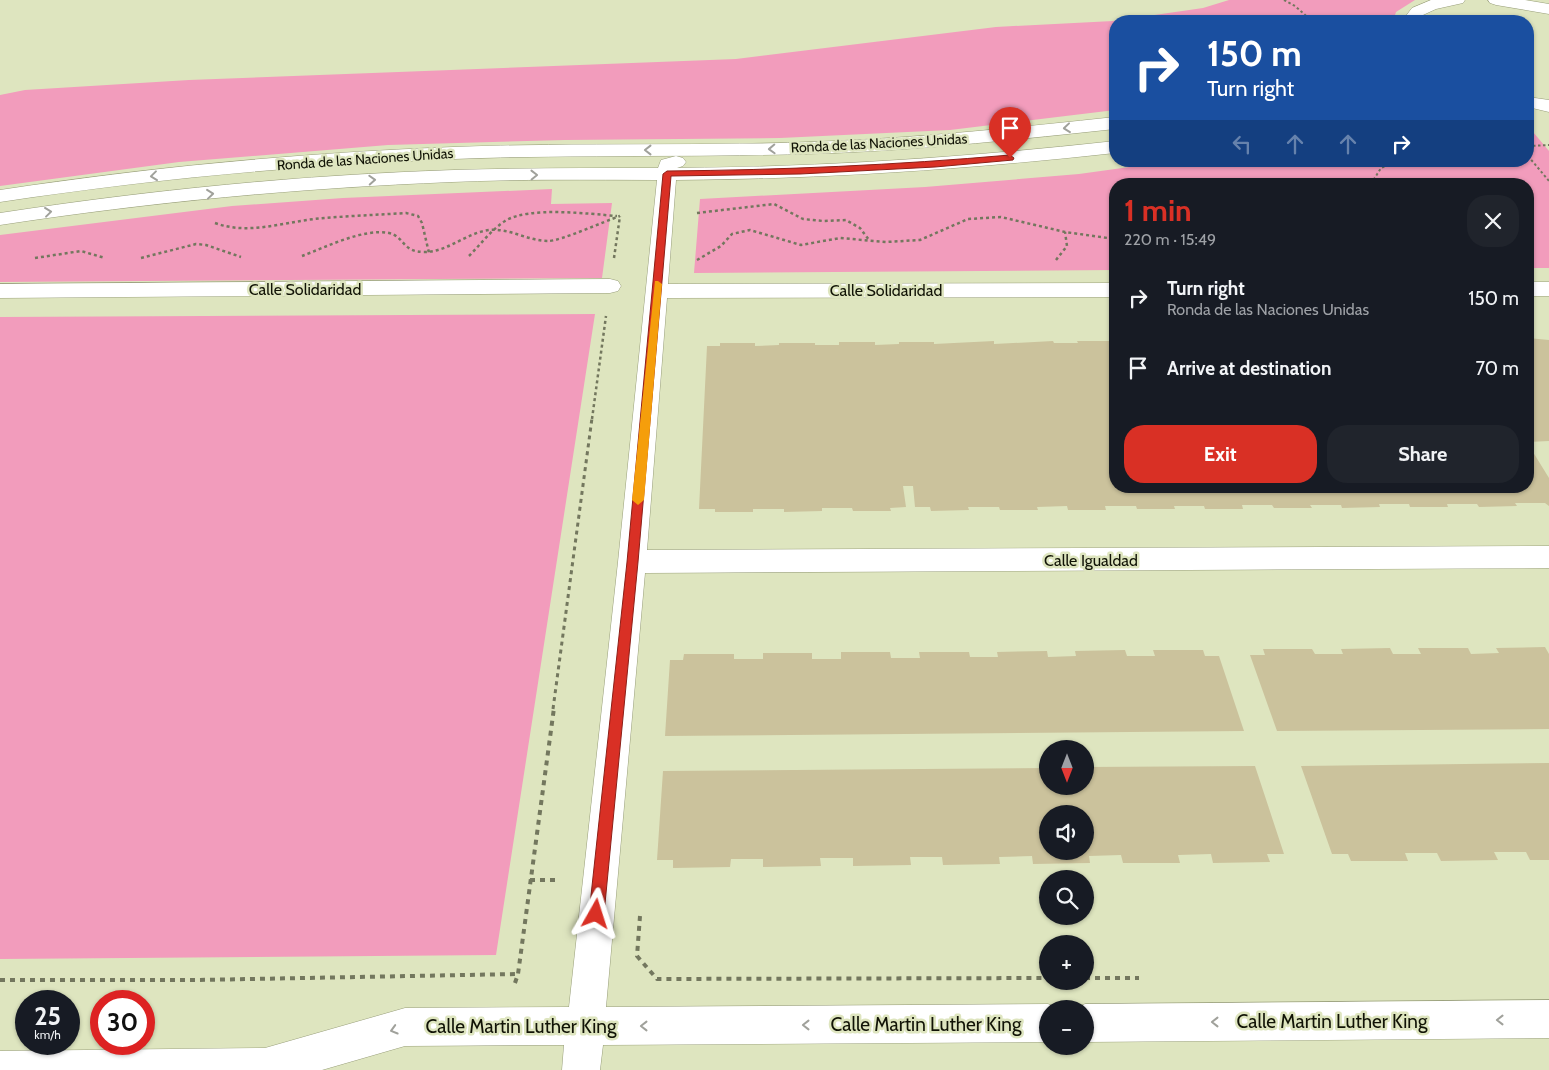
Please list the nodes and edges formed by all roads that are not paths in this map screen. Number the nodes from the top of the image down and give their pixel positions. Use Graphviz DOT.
graph roads {
  1 [pos="1457,0"];
  2 [pos="1496,0"];
  3 [pos="1549,9"];
  4 [pos="1414,15"];
  5 [pos="1534,103"];
  6 [pos="1549,106"];
  7 [pos="1109,124"];
  8 [pos="1109,148"];
  9 [pos="731,150"];
  10 [pos="667,174"];
  11 [pos="0,196"];
  12 [pos="0,219"];
  13 [pos="610,286"];
  14 [pos="1534,289"];
  15 [pos="1549,289"];
  16 [pos="1109,290"];
  17 [pos="0,291"];
  18 [pos="657,291"];
  19 [pos="1549,557"];
  20 [pos="632,562"];
  21 [pos="1549,1019"];
  22 [pos="1039,1023"];
  23 [pos="1094,1023"];
  24 [pos="584,1026"];
  25 [pos="0,1070"];
  26 [pos="581,1070"];
  1 -- 4 [label="street"];
  2 -- 3 [label="street"];
  5 -- 6 [label="street"];
  7 -- 9 [label="street, Ronda de las Naciones Unidas, one-way"];
  8 -- 10 [label="street, Ronda de las Naciones Unidas"];
  9 -- 10 [label="street, Ronda de las Naciones Unidas"];
  9 -- 11 [label="street, Ronda de las Naciones Unidas, one-way"];
  12 -- 10 [label="street, Ronda de las Naciones Unidas, one-way"];
  10 -- 18 [label="street"];
  13 -- 17 [label="street, Calle Solidaridad"];
  14 -- 15 [label="street"];
  16 -- 18 [label="street, Calle Solidaridad"];
  18 -- 20 [label="street"];
  19 -- 20 [label="street, Calle Igualdad"];
  20 -- 24 [label="street"];
  21 -- 23 [label="street, Calle Martin Luther King, one-way"];
  22 -- 24 [label="street, Calle Martin Luther King, one-way"];
  24 -- 25 [label="street, Calle Martin Luther King, one-way"];
  24 -- 26 [label="street"];
}
